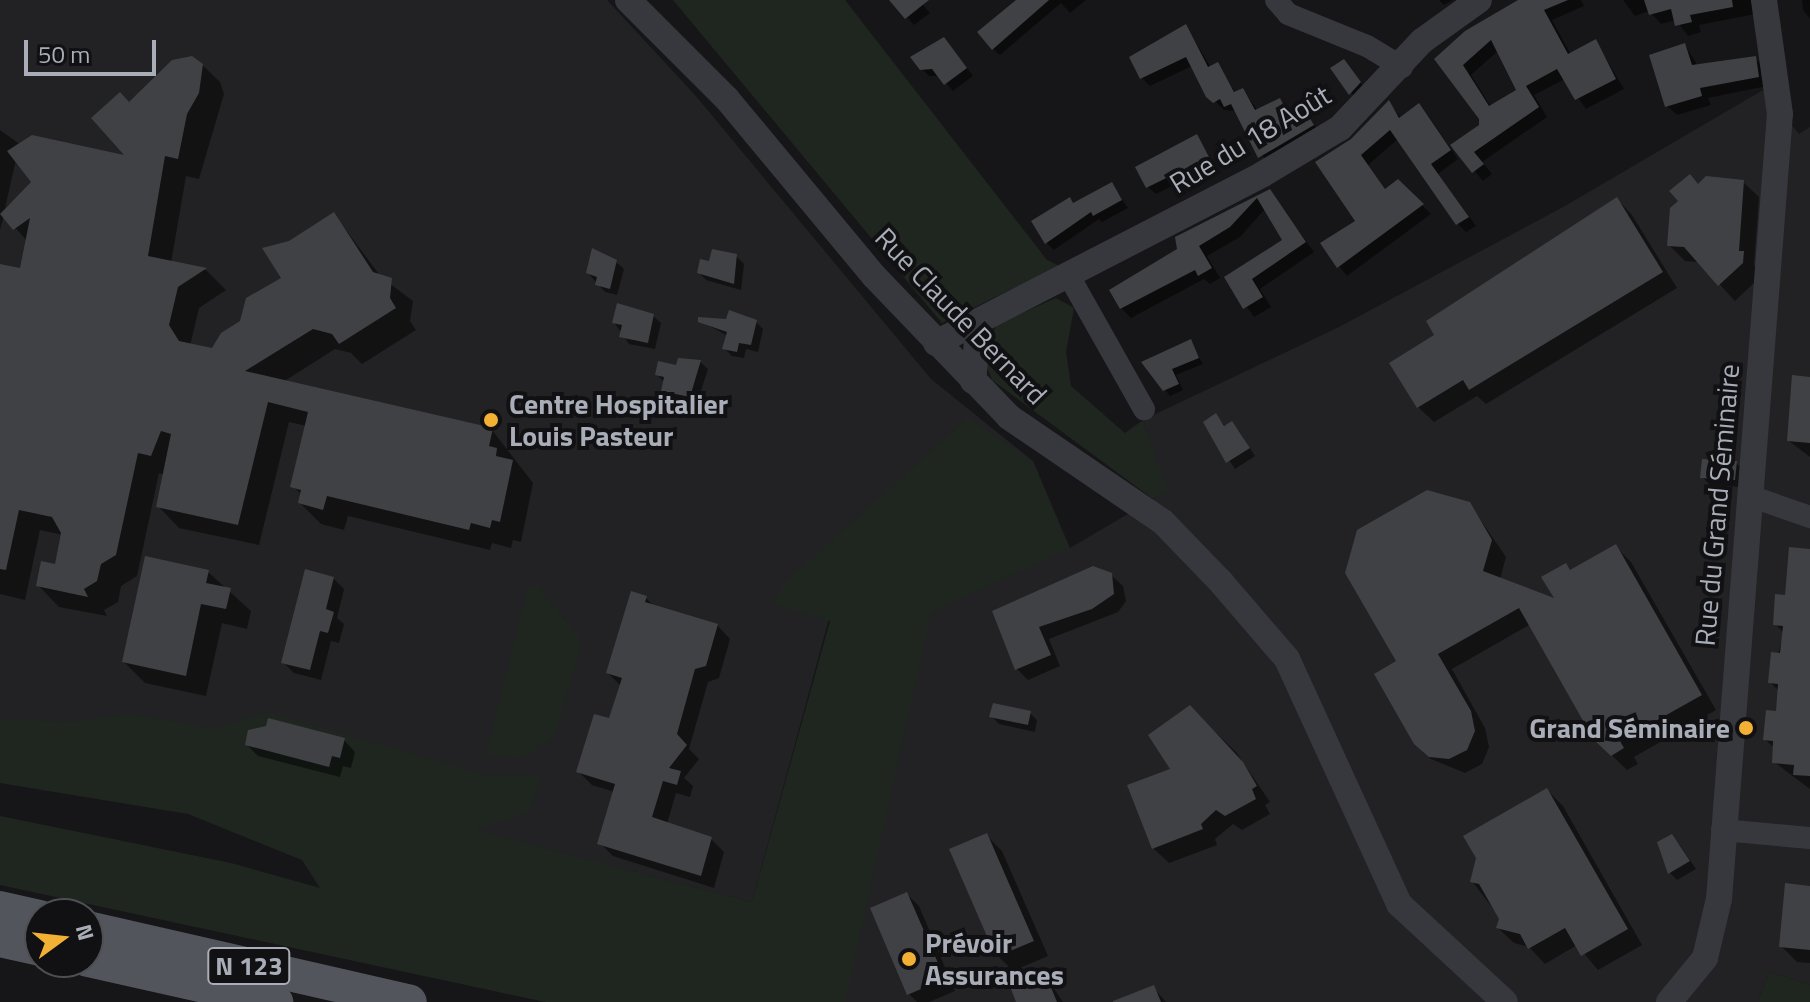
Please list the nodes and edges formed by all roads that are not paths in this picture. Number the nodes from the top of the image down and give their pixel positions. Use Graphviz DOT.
graph roads {
  1 [pos="628,0"];
  2 [pos="1276,0"];
  3 [pos="1479,0"];
  4 [pos="1764,0"];
  5 [pos="1402,67"];
  6 [pos="1069,276"];
  7 [pos="979,323"];
  8 [pos="936,343"];
  9 [pos="973,381"];
  10 [pos="1144,409"];
  11 [pos="1750,496"];
  12 [pos="1810,517"];
  13 [pos="1722,830"];
  14 [pos="1810,838"];
  15 [pos="0,908"];
  16 [pos="24,913"];
  17 [pos="104,932"];
  18 [pos="0,940"];
  19 [pos="24,945"];
  20 [pos="104,964"];
  21 [pos="276,1002"];
  22 [pos="410,1002"];
  23 [pos="1505,1002"];
  24 [pos="1669,1002"];
  1 -- 8 [label="street, Rue Claude Bernard"];
  2 -- 5 [label="street"];
  3 -- 5 [label="street, Rue du 18 Août"];
  4 -- 11 [label="street, Rue du Grand Séminaire"];
  5 -- 6 [label="street, Rue du 18 Août"];
  6 -- 7 [label="street, Rue du 18 Août"];
  6 -- 10 [label="street"];
  7 -- 8 [label="street, Rue du 18 Août"];
  7 -- 9 [label="street"];
  8 -- 9 [label="street, Rue Claude Bernard"];
  9 -- 23 [label="street, Rue Claude Bernard"];
  11 -- 12 [label="street"];
  11 -- 13 [label="street, Rue du Grand Séminaire"];
  13 -- 14 [label="street"];
  13 -- 24 [label="street, Rue du Grand Séminaire"];
  15 -- 16 [label="main road"];
  17 -- 22 [label="main road, N 123"];
  18 -- 19 [label="main road"];
  20 -- 21 [label="main road, N 123"];
}
